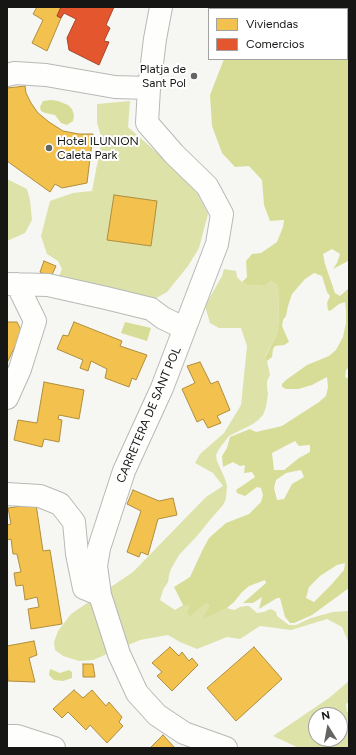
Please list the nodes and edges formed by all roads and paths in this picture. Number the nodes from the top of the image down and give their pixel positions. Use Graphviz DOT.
graph roads {
  1 [pos="161,7"];
  2 [pos="7,75"];
  3 [pos="149,88"];
  4 [pos="12,284"];
  5 [pos="184,328"];
  6 [pos="7,398"];
  7 [pos="7,494"];
  8 [pos="100,595"];
  9 [pos="7,736"];
  10 [pos="54,748"];
  11 [pos="226,748"];
  1 -- 3 [label="street, CARRETERA DE SANT POL"];
  2 -- 3 [label="street"];
  3 -- 5 [label="street, CARRETERA DE SANT POL"];
  4 -- 5 [label="street"];
  4 -- 6 [label="street"];
  5 -- 8 [label="street, CARRETERA DE SANT POL"];
  7 -- 8 [label="street"];
  8 -- 11 [label="street, CARRETERA DE SANT POL"];
  9 -- 10 [label="street"];
}
